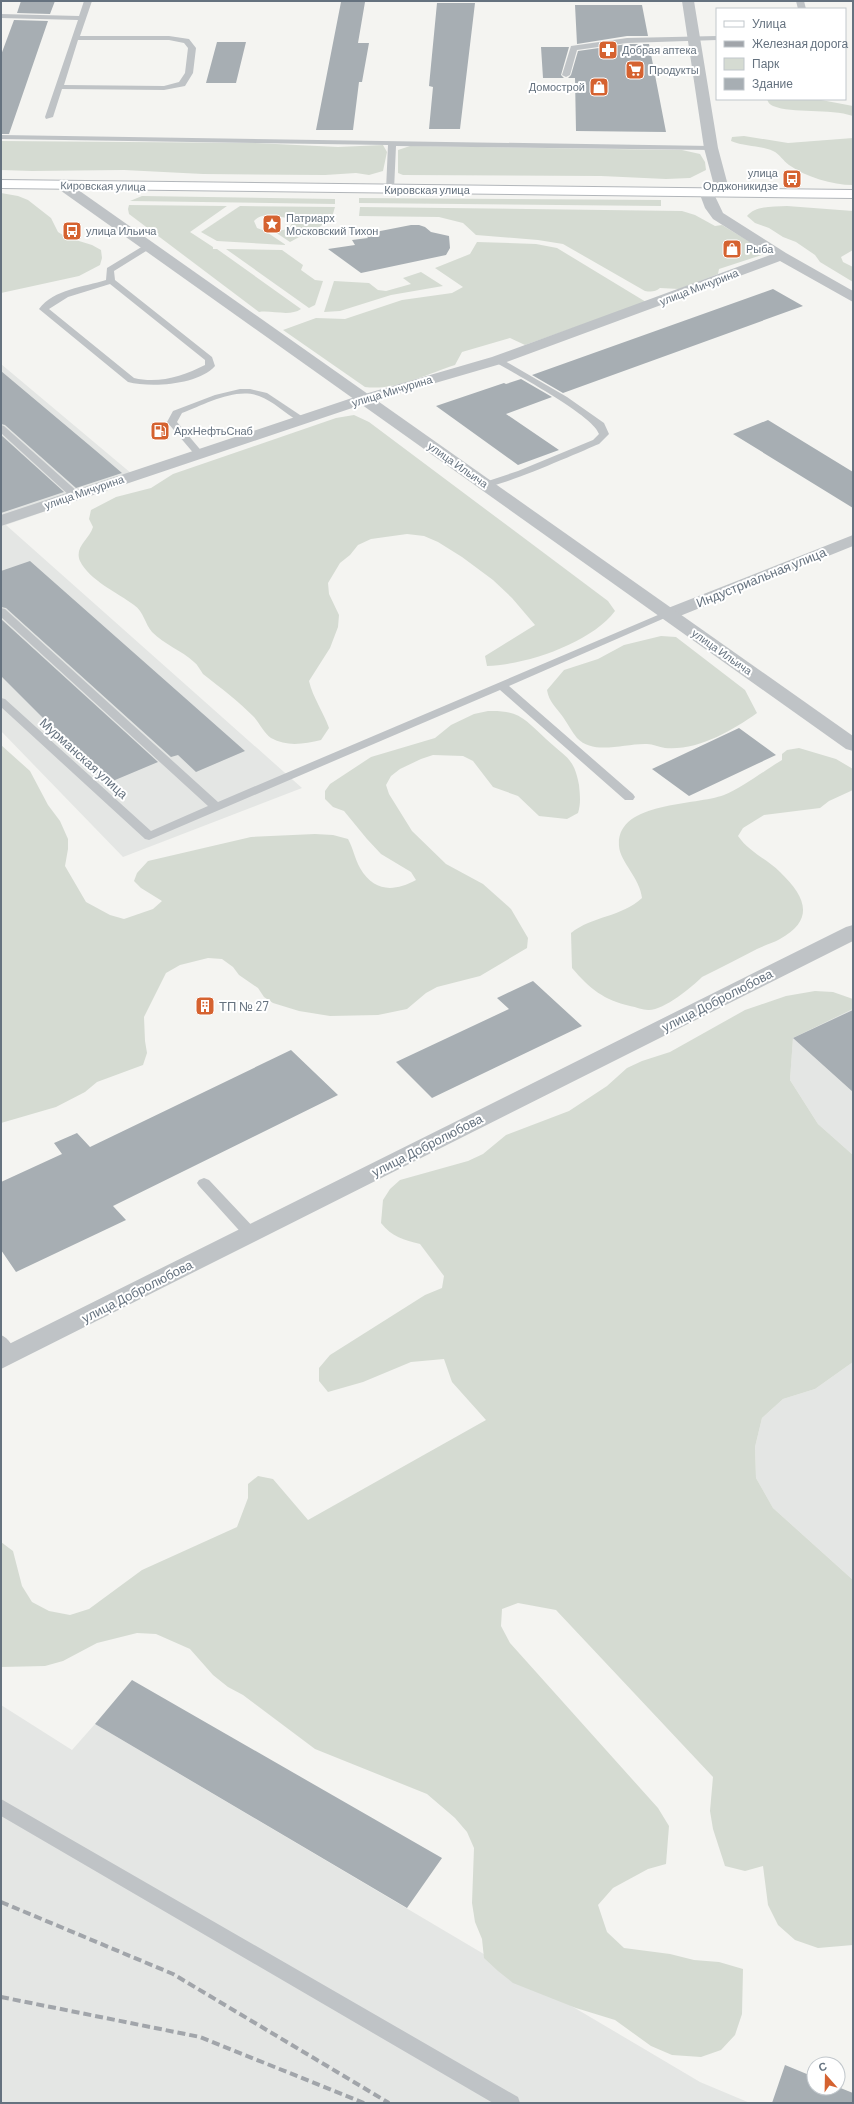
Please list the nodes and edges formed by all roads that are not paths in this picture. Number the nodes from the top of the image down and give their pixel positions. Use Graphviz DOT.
graph roads {
  1 [pos="88,1"];
  2 [pos="688,1"];
  3 [pos="1,16"];
  4 [pos="82,18"];
  5 [pos="76,38"];
  6 [pos="716,38"];
  7 [pos="694,39"];
  8 [pos="566,76"];
  9 [pos="59,86"];
  10 [pos="49,117"];
  11 [pos="1,137"];
  12 [pos="392,144"];
  13 [pos="711,148"];
  14 [pos="1,184"];
  15 [pos="62,185"];
  16 [pos="390,190"];
  17 [pos="706,192"];
  18 [pos="723,193"];
  19 [pos="853,194"];
  20 [pos="148,246"];
  21 [pos="781,256"];
  22 [pos="111,281"];
  23 [pos="853,297"];
  24 [pos="498,360"];
  25 [pos="364,399"];
  26 [pos="301,419"];
  27 [pos="1,428"];
  28 [pos="199,454"];
  29 [pos="486,485"];
  30 [pos="75,495"];
  31 [pos="1,520"];
  32 [pos="853,540"];
  33 [pos="1,611"];
  34 [pos="669,614"];
  35 [pos="502,686"];
  36 [pos="1,701"];
  37 [pos="853,745"];
  38 [pos="629,796"];
  39 [pos="217,808"];
  40 [pos="850,937"];
  41 [pos="204,1183"];
  42 [pos="250,1234"];
  43 [pos="4,1352"];
  44 [pos="1,1807"];
  45 [pos="511,2103"];
  1 -- 4 [label="lane"];
  2 -- 7 [label="street"];
  3 -- 4 [label="lane"];
  4 -- 5 [label="lane"];
  5 -- 9 [label="lane"];
  5 -- 9 [label="lane"];
  6 -- 7 [label="lane"];
  7 -- 8 [label="lane"];
  7 -- 13 [label="street"];
  9 -- 10 [label="lane"];
  11 -- 12 [label="lane"];
  12 -- 13 [label="lane"];
  12 -- 16 [label="lane"];
  13 -- 18 [label="street"];
  14 -- 15 [label="main road, Кировская улица"];
  15 -- 16 [label="main road, Кировская улица"];
  15 -- 20 [label="street, улица Ильича"];
  16 -- 17 [label="main road, Кировская улица"];
  17 -- 18 [label="main road, Кировская улица"];
  17 -- 21 [label="street"];
  18 -- 19 [label="main road, Кировская улица"];
  20 -- 22 [label="lane"];
  20 -- 25 [label="street, улица Ильича"];
  21 -- 23 [label="street"];
  21 -- 24 [label="street, улица Мичурина"];
  22 -- 22 [label="lane"];
  24 -- 25 [label="street, улица Мичурина"];
  24 -- 29 [label="lane"];
  25 -- 26 [label="street, улица Мичурина"];
  25 -- 29 [label="street, улица Ильича"];
  26 -- 28 [label="street, улица Мичурина"];
  26 -- 28 [label="lane"];
  27 -- 30 [label="lane"];
  28 -- 30 [label="street, улица Мичурина"];
  29 -- 34 [label="street, улица Ильича"];
  30 -- 31 [label="street, улица Мичурина"];
  32 -- 34 [label="street, Индустриальная улица"];
  33 -- 39 [label="lane"];
  34 -- 35 [label="lane"];
  34 -- 37 [label="street, улица Ильича"];
  35 -- 38 [label="lane"];
  35 -- 39 [label="lane"];
  36 -- 39 [label="lane, Мурманская улица"];
  40 -- 42 [label="street, улица Добролюбова"];
  41 -- 42 [label="lane"];
  42 -- 43 [label="street, улица Добролюбова"];
  44 -- 45 [label="lane"];
}
